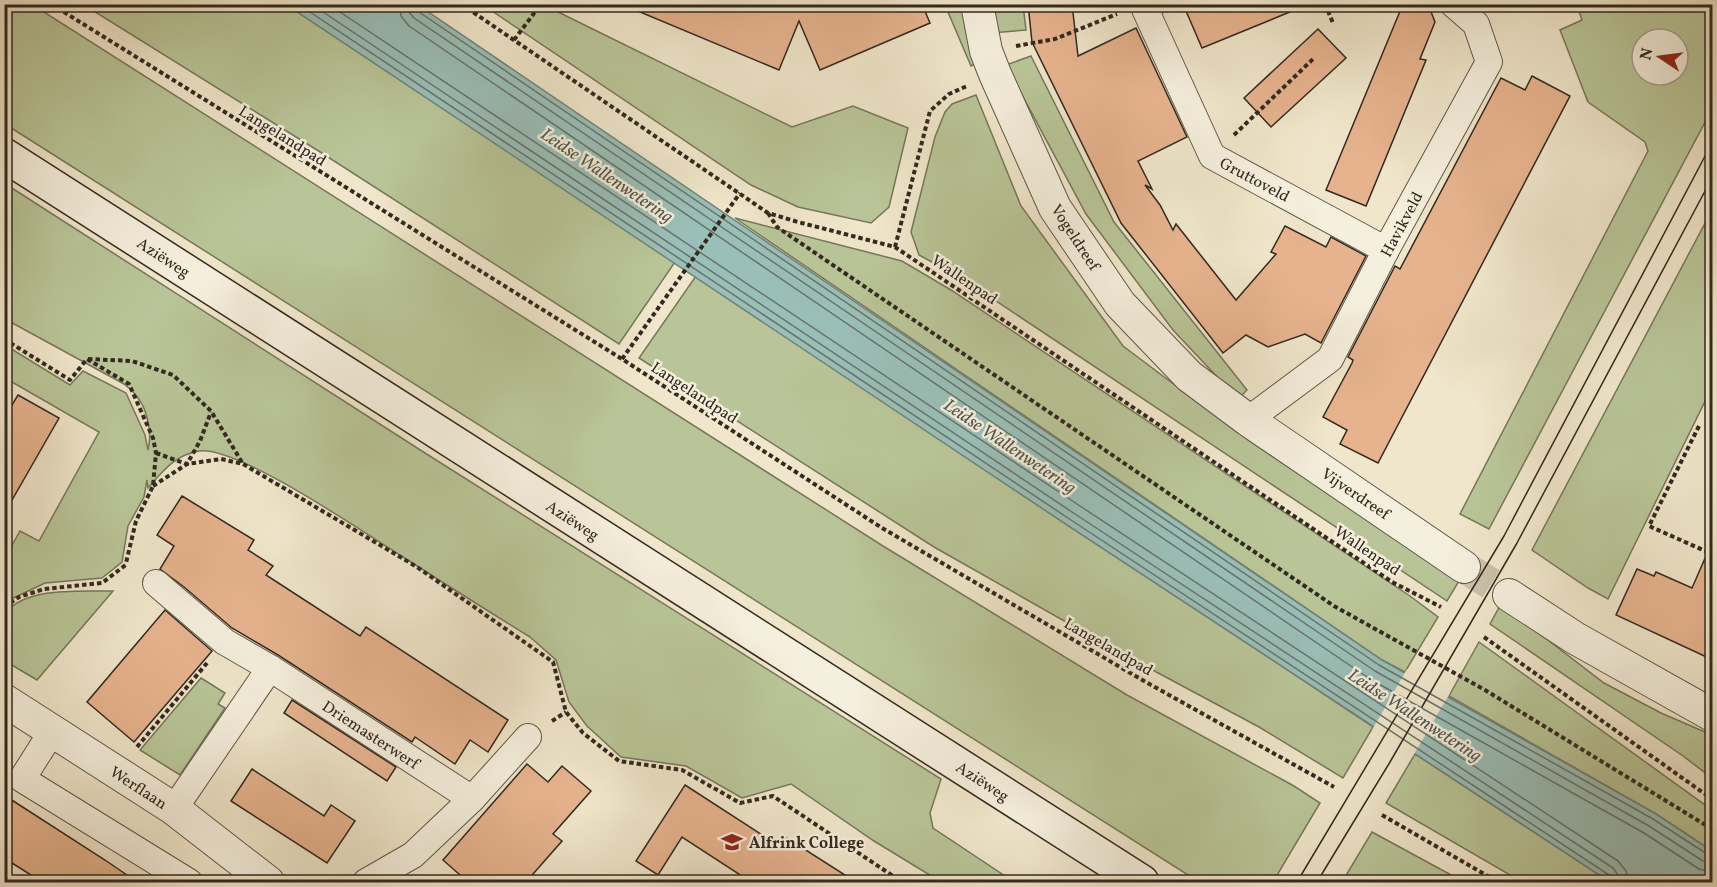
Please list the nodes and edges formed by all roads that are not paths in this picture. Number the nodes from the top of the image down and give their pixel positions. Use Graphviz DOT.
graph roads {
  1 [pos="977,4"];
  2 [pos="1453,4"];
  3 [pos="1149,7"];
  4 [pos="4,155"];
  5 [pos="1386,250"];
  6 [pos="1248,420"];
  7 [pos="1464,567"];
  8 [pos="157,583"];
  9 [pos="1509,595"];
  10 [pos="270,668"];
  11 [pos="4,700"];
  12 [pos="1713,715"];
  13 [pos="53,730"];
  14 [pos="528,737"];
  15 [pos="471,800"];
  16 [pos="174,809"];
  17 [pos="189,882"];
  18 [pos="268,882"];
  19 [pos="366,882"];
  20 [pos="1142,882"];
  1 -- 6 [label="street, Vogeldreef"];
  2 -- 5 [label="street, Havikveld"];
  3 -- 5 [label="street, Gruttoveld"];
  4 -- 20 [label="main road, Aziëweg"];
  5 -- 6 [label="street, Havikveld"];
  6 -- 7 [label="street, Vijverdreef"];
  8 -- 10 [label="street, Driemasterwerf"];
  9 -- 12 [label="street"];
  10 -- 15 [label="street, Driemasterwerf"];
  10 -- 16 [label="street"];
  11 -- 13 [label="street, Werflaan"];
  13 -- 16 [label="street, Werflaan"];
  13 -- 17 [label="street"];
  14 -- 15 [label="street"];
  15 -- 19 [label="street"];
  16 -- 18 [label="street, Werflaan"];
}
